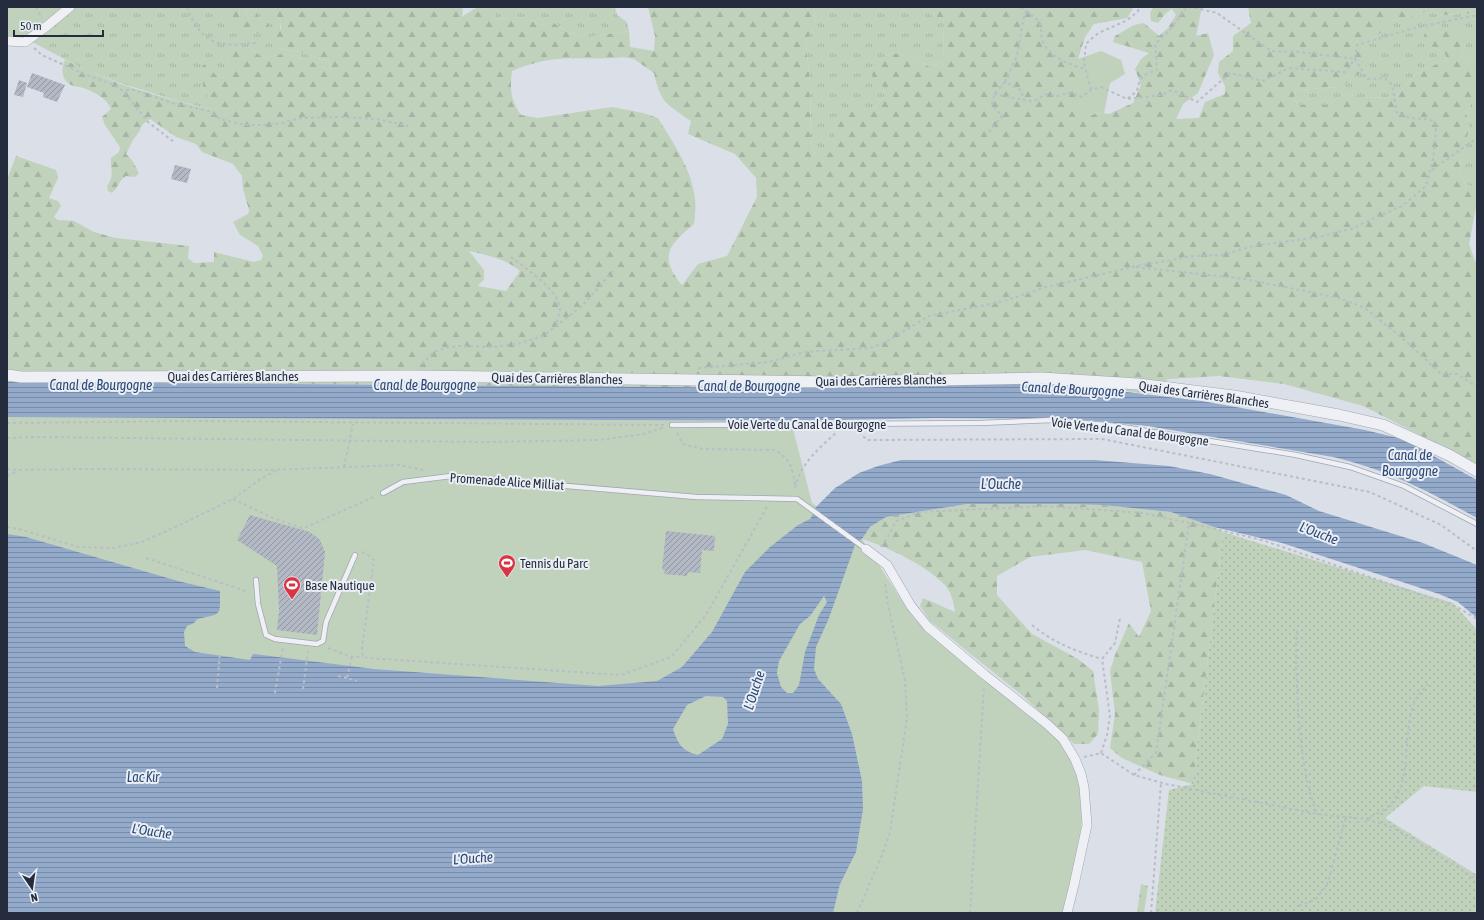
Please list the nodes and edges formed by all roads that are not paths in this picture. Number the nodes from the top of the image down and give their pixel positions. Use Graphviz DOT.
graph roads {
  1 [pos="70,7"];
  2 [pos="7,41"];
  3 [pos="7,375"];
  4 [pos="672,425"];
  5 [pos="1477,471"];
  6 [pos="383,493"];
  7 [pos="1477,524"];
  8 [pos="866,549"];
  9 [pos="356,553"];
  10 [pos="256,580"];
  11 [pos="1067,913"];
  1 -- 2 [label="street"];
  3 -- 5 [label="street, Quai des Carrières Blanches"];
  4 -- 7 [label="lane, Voie Verte du Canal de Bourgogne"];
  6 -- 8 [label="lane, Promenade Alice Milliat"];
  8 -- 11 [label="street"];
  9 -- 10 [label="lane"];
}
